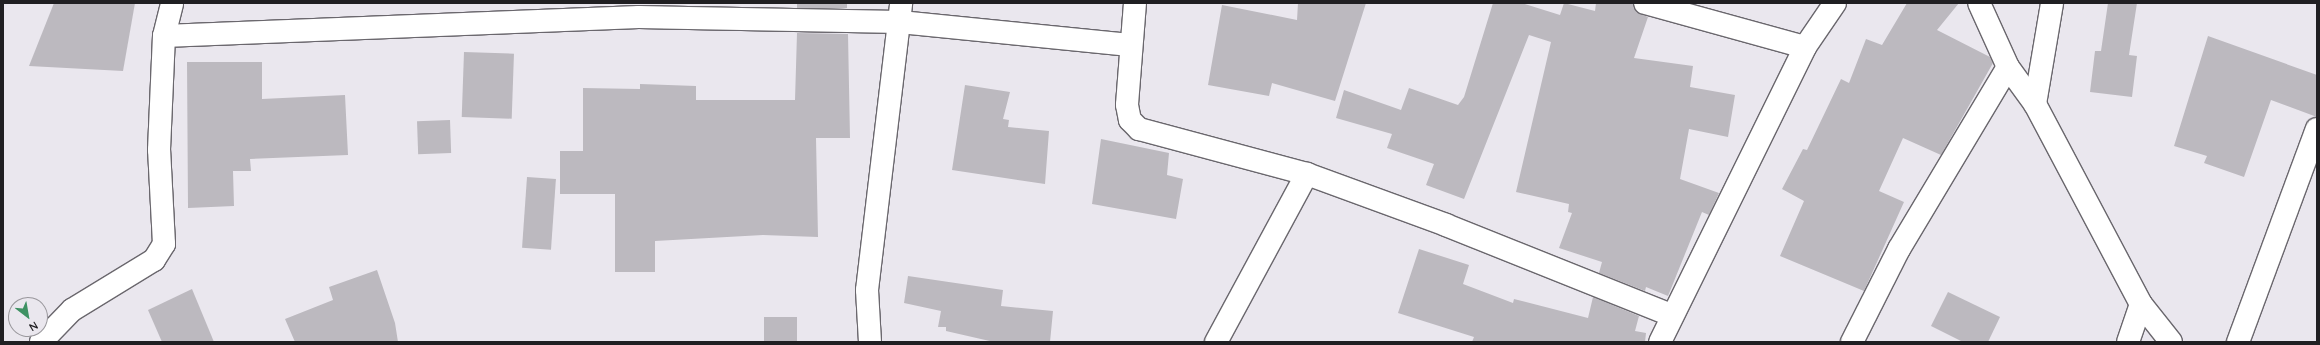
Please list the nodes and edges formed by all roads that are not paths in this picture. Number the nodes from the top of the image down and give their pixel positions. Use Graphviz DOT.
graph roads {
  1 [pos="172,3"];
  2 [pos="1135,3"];
  3 [pos="1645,3"];
  4 [pos="1835,3"];
  5 [pos="1979,3"];
  6 [pos="2052,3"];
  7 [pos="670,10"];
  8 [pos="900,13"];
  9 [pos="164,36"];
  10 [pos="1130,45"];
  11 [pos="1805,47"];
  12 [pos="2008,67"];
  13 [pos="2035,104"];
  14 [pos="2317,129"];
  15 [pos="1307,174"];
  16 [pos="2141,304"];
  17 [pos="1671,315"];
  18 [pos="41,342"];
  19 [pos="870,342"];
  20 [pos="1216,342"];
  21 [pos="1660,342"];
  22 [pos="1852,342"];
  23 [pos="2128,342"];
  24 [pos="2171,342"];
  25 [pos="2238,342"];
  1 -- 9 [label="street"];
  2 -- 10 [label="street"];
  3 -- 11 [label="street"];
  4 -- 11 [label="street"];
  5 -- 12 [label="street"];
  6 -- 13 [label="street"];
  7 -- 8 [label="street"];
  7 -- 9 [label="street"];
  8 -- 10 [label="street"];
  8 -- 19 [label="street"];
  9 -- 18 [label="street"];
  10 -- 15 [label="street"];
  11 -- 17 [label="street"];
  12 -- 13 [label="street"];
  12 -- 22 [label="street"];
  13 -- 16 [label="street"];
  14 -- 25 [label="street"];
  15 -- 17 [label="street"];
  15 -- 20 [label="street"];
  16 -- 23 [label="street"];
  16 -- 24 [label="street"];
  17 -- 21 [label="street"];
}
